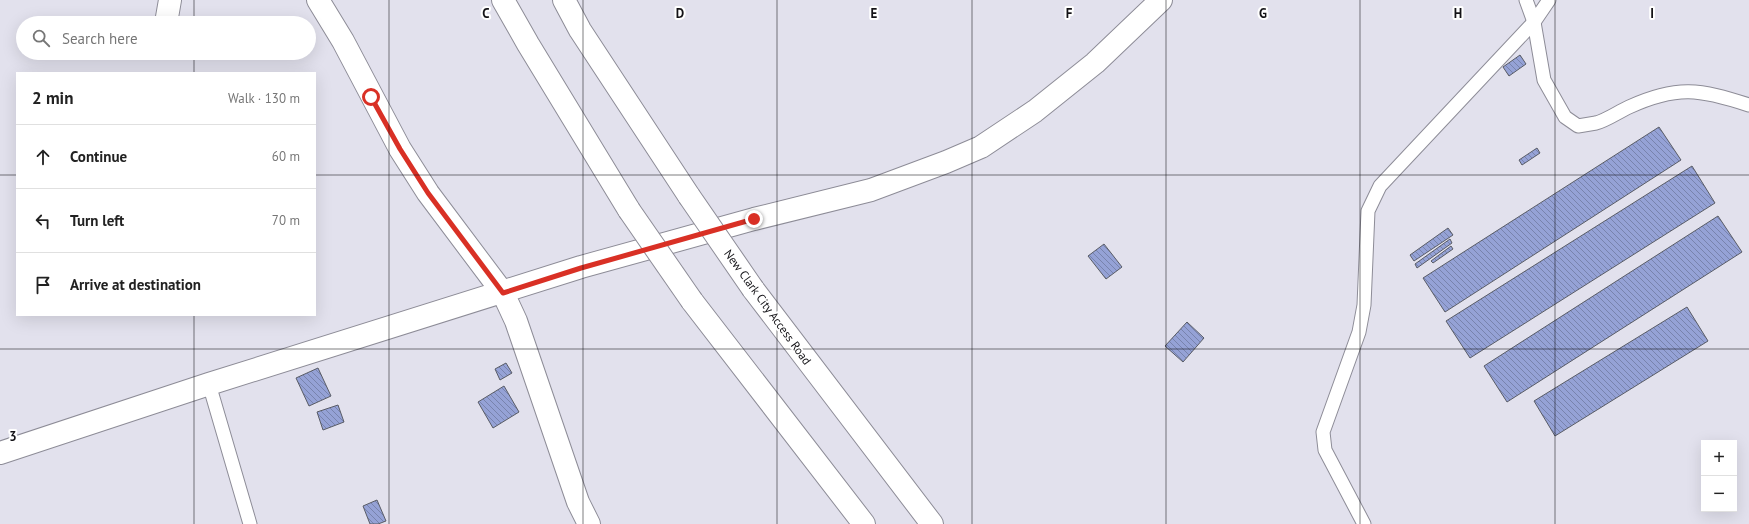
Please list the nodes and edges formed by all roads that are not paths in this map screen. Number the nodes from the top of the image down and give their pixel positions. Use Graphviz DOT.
graph roads {
  1 [pos="170,0"];
  2 [pos="318,0"];
  3 [pos="503,0"];
  4 [pos="564,0"];
  5 [pos="1161,0"];
  6 [pos="1526,0"];
  7 [pos="1549,0"];
  8 [pos="167,16"];
  9 [pos="1534,22"];
  10 [pos="1749,105"];
  11 [pos="503,293"];
  12 [pos="209,384"];
  13 [pos="0,453"];
  14 [pos="250,524"];
  15 [pos="589,524"];
  16 [pos="864,524"];
  17 [pos="932,524"];
  18 [pos="1364,524"];
  1 -- 8 [label="street"];
  2 -- 11 [label="street"];
  3 -- 16 [label="street, bridge"];
  4 -- 17 [label="street, New Clark City Access Road, bridge"];
  5 -- 11 [label="street"];
  6 -- 9 [label="lane"];
  7 -- 9 [label="lane"];
  9 -- 10 [label="lane"];
  9 -- 18 [label="lane"];
  11 -- 12 [label="street"];
  11 -- 15 [label="street"];
  12 -- 13 [label="street"];
  12 -- 14 [label="lane"];
}
